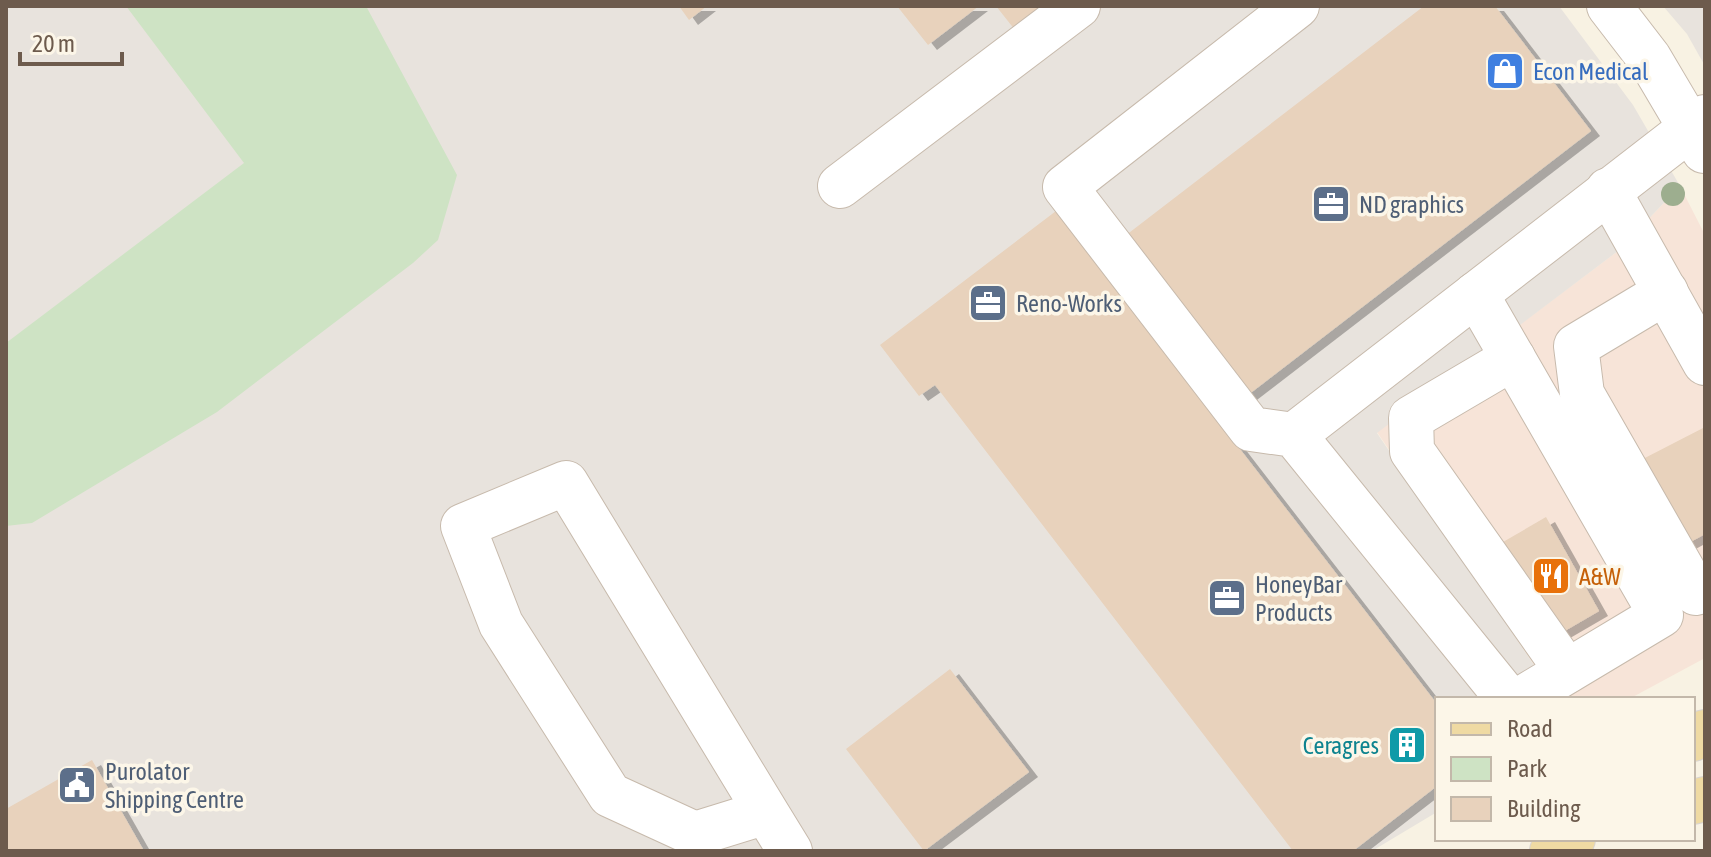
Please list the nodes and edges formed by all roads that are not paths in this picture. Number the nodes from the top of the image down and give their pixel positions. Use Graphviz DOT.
graph roads {
  1 [pos="1078,6"];
  2 [pos="1297,6"];
  3 [pos="1609,6"];
  4 [pos="1700,132"];
  5 [pos="840,186"];
  6 [pos="1608,190"];
  7 [pos="1666,292"];
  8 [pos="1476,294"];
  9 [pos="1513,358"];
  10 [pos="1705,363"];
  11 [pos="1294,435"];
  12 [pos="1687,599"];
  13 [pos="1567,671"];
  14 [pos="1506,697"];
  15 [pos="1524,697"];
  16 [pos="766,812"];
  17 [pos="1570,841"];
  18 [pos="790,851"];
  19 [pos="1552,851"];
  1 -- 5 [label="street"];
  2 -- 11 [label="street"];
  3 -- 4 [label="street"];
  4 -- 6 [label="street"];
  6 -- 7 [label="street"];
  6 -- 8 [label="street"];
  7 -- 10 [label="street"];
  7 -- 12 [label="street"];
  8 -- 9 [label="street"];
  8 -- 11 [label="street"];
  9 -- 12 [label="street"];
  9 -- 13 [label="street"];
  11 -- 14 [label="street"];
  12 -- 13 [label="street"];
  13 -- 15 [label="street"];
  16 -- 16 [label="street"];
  16 -- 18 [label="street"];
  17 -- 19 [label="main road"];
}
